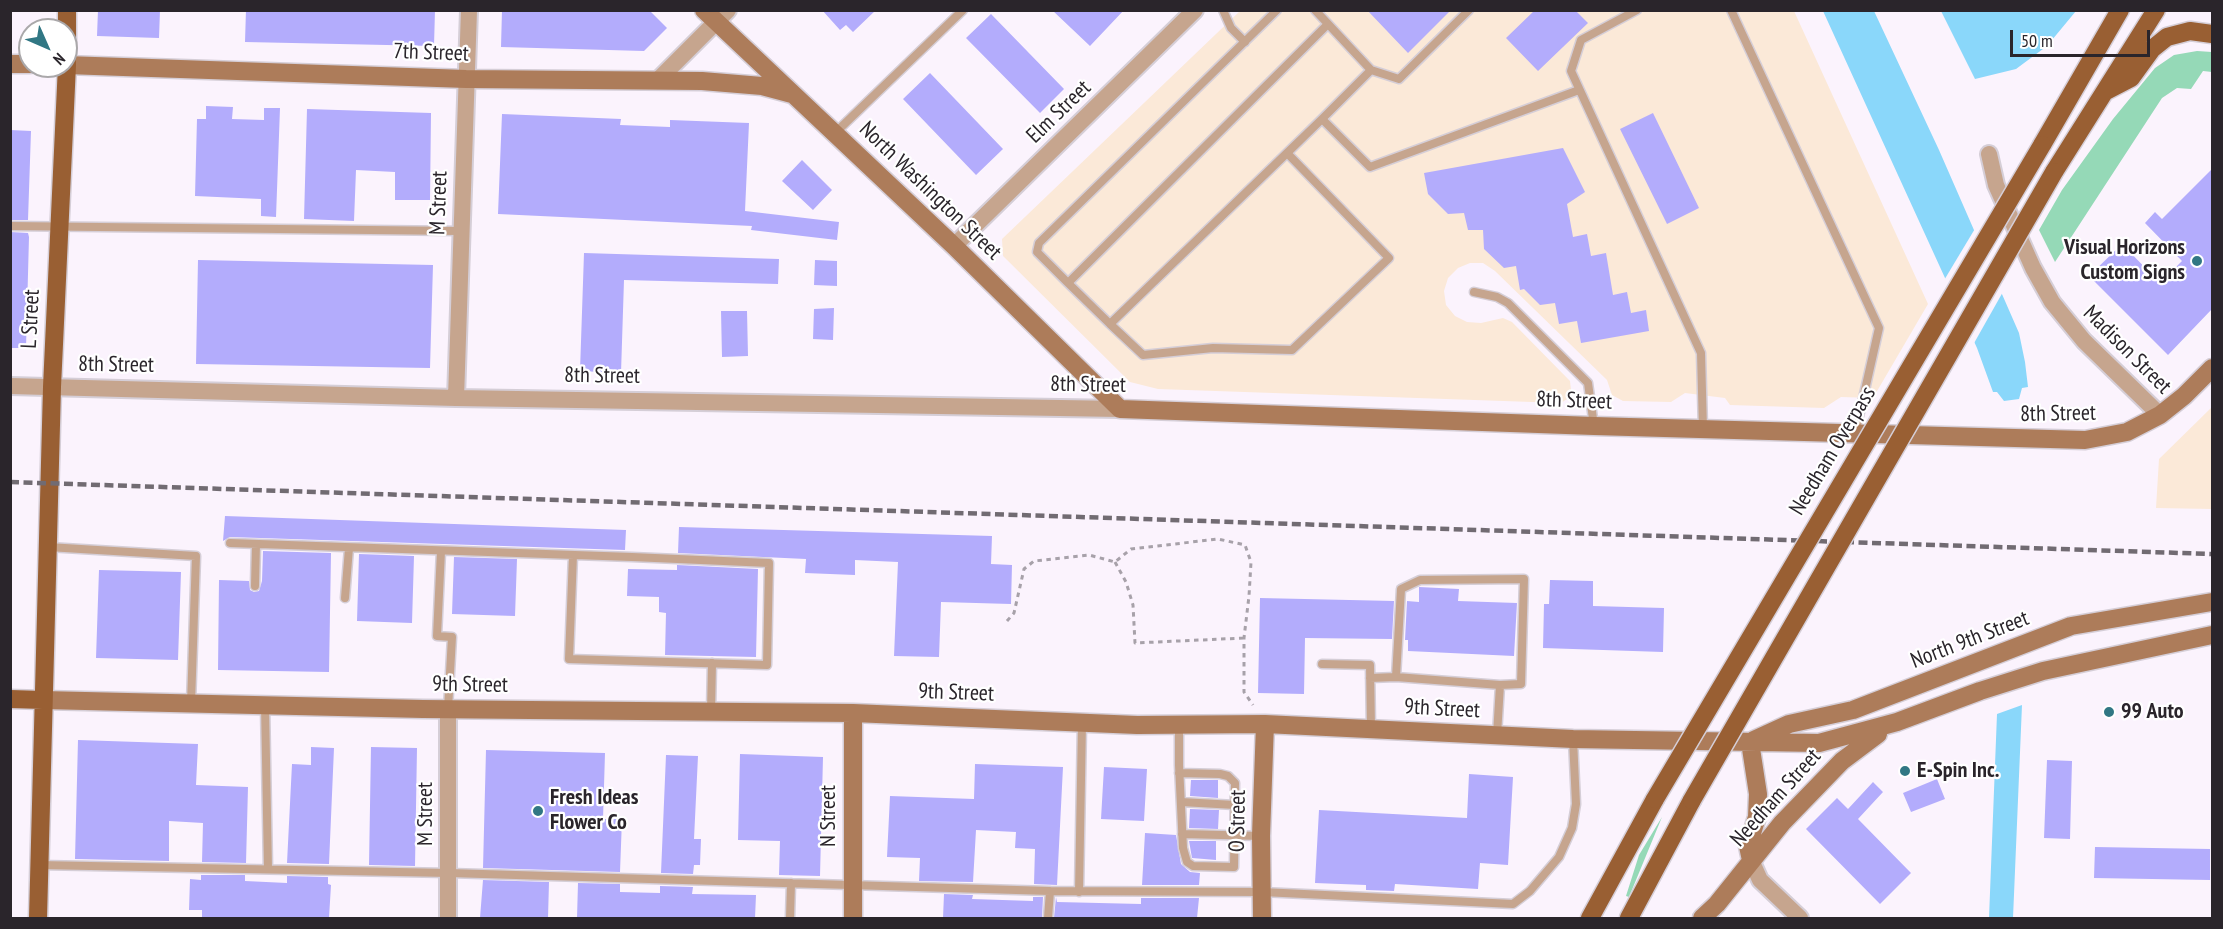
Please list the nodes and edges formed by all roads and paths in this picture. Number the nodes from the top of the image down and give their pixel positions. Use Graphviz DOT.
graph roads {
  1 [pos="469,10"];
  2 [pos="963,10"];
  3 [pos="1194,10"];
  4 [pos="1222,10"];
  5 [pos="1277,10"];
  6 [pos="1315,10"];
  7 [pos="1637,10"];
  8 [pos="1731,10"];
  9 [pos="2120,10"];
  10 [pos="2156,10"];
  11 [pos="1469,11"];
  12 [pos="716,14"];
  13 [pos="1328,24"];
  14 [pos="2212,34"];
  15 [pos="1245,42"];
  16 [pos="78,65"];
  17 [pos="1371,70"];
  18 [pos="66,78"];
  19 [pos="466,79"];
  20 [pos="657,81"];
  21 [pos="1580,90"];
  22 [pos="2105,92"];
  23 [pos="794,94"];
  24 [pos="1323,119"];
  25 [pos="835,134"];
  26 [pos="1287,153"];
  27 [pos="1989,154"];
  28 [pos="10,226"];
  29 [pos="60,228"];
  30 [pos="460,231"];
  31 [pos="954,246"];
  32 [pos="1068,283"];
  33 [pos="1474,292"];
  34 [pos="1110,324"];
  35 [pos="2212,368"];
  36 [pos="10,386"];
  37 [pos="52,387"];
  38 [pos="456,398"];
  39 [pos="1120,409"];
  40 [pos="2160,415"];
  41 [pos="1594,426"];
  42 [pos="1703,430"];
  43 [pos="1855,434"];
  44 [pos="230,543"];
  45 [pos="256,544"];
  46 [pos="48,547"];
  47 [pos="349,548"];
  48 [pos="441,551"];
  49 [pos="573,555"];
  50 [pos="1115,562"];
  51 [pos="255,586"];
  52 [pos="345,598"];
  53 [pos="2212,602"];
  54 [pos="1007,621"];
  55 [pos="2212,635"];
  56 [pos="1244,638"];
  57 [pos="712,663"];
  58 [pos="1322,664"];
  59 [pos="1370,678"];
  60 [pos="1396,678"];
  61 [pos="1500,685"];
  62 [pos="10,699"];
  63 [pos="43,700"];
  64 [pos="191,704"];
  65 [pos="265,705"];
  66 [pos="448,709"];
  67 [pos="711,712"];
  68 [pos="853,713"];
  69 [pos="1897,722"];
  70 [pos="1082,723"];
  71 [pos="1265,724"];
  72 [pos="1179,725"];
  73 [pos="1371,729"];
  74 [pos="1497,735"];
  75 [pos="1573,739"];
  76 [pos="1750,742"];
  77 [pos="1179,773"];
  78 [pos="1181,802"];
  79 [pos="1235,805"];
  80 [pos="1182,834"];
  81 [pos="1234,836"];
  82 [pos="1261,836"];
  83 [pos="1751,860"];
  84 [pos="39,865"];
  85 [pos="268,869"];
  86 [pos="448,873"];
  87 [pos="1611,879"];
  88 [pos="792,883"];
  89 [pos="854,885"];
  90 [pos="1050,891"];
  91 [pos="1079,892"];
  92 [pos="1262,892"];
  93 [pos="1712,915"];
  94 [pos="38,918"];
  95 [pos="448,918"];
  96 [pos="790,918"];
  97 [pos="854,918"];
  98 [pos="1048,918"];
  99 [pos="1262,918"];
  100 [pos="1583,918"];
  101 [pos="1590,918"];
  102 [pos="1629,918"];
  103 [pos="1800,918"];
  1 -- 19 [label="street, M Street"];
  2 -- 25 [label="lane"];
  3 -- 31 [label="street, Elm Street"];
  4 -- 15 [label="lane"];
  5 -- 15 [label="lane"];
  6 -- 13 [label="lane"];
  7 -- 21 [label="lane"];
  8 -- 43 [label="lane"];
  9 -- 87 [label="main road, Needham Overpass, bridge"];
  10 -- 22 [label="main road"];
  11 -- 17 [label="lane"];
  12 -- 20 [label="street"];
  12 -- 23 [label="street, North Washington Street"];
  13 -- 17 [label="lane"];
  13 -- 32 [label="lane"];
  14 -- 22 [label="main road"];
  15 -- 32 [label="lane"];
  16 -- 19 [label="street, 7th Street"];
  17 -- 24 [label="lane"];
  18 -- 29 [label="main road, L Street"];
  19 -- 20 [label="street, 7th Street"];
  19 -- 30 [label="street, M Street"];
  20 -- 23 [label="street, 7th Street"];
  21 -- 24 [label="lane"];
  21 -- 42 [label="lane"];
  22 -- 102 [label="main road, bridge"];
  23 -- 25 [label="street, North Washington Street"];
  24 -- 26 [label="lane"];
  25 -- 31 [label="street, North Washington Street"];
  26 -- 34 [label="lane"];
  26 -- 34 [label="lane"];
  27 -- 40 [label="street, Madison Street"];
  28 -- 29 [label="lane"];
  29 -- 30 [label="lane"];
  29 -- 37 [label="main road, L Street"];
  30 -- 38 [label="street, M Street"];
  31 -- 39 [label="street, North Washington Street"];
  32 -- 34 [label="lane"];
  33 -- 41 [label="lane"];
  35 -- 40 [label="street, 8th Street"];
  36 -- 37 [label="street, 8th Street"];
  37 -- 38 [label="street, 8th Street"];
  37 -- 46 [label="main road, L Street"];
  38 -- 39 [label="street, 8th Street"];
  39 -- 41 [label="street, 8th Street"];
  40 -- 43 [label="street, 8th Street"];
  41 -- 42 [label="street, 8th Street"];
  42 -- 43 [label="street, 8th Street"];
  44 -- 45 [label="lane"];
  45 -- 47 [label="lane"];
  45 -- 51 [label="lane"];
  46 -- 63 [label="main road, L Street"];
  46 -- 64 [label="lane"];
  47 -- 48 [label="lane"];
  47 -- 52 [label="lane"];
  48 -- 49 [label="lane"];
  48 -- 66 [label="lane"];
  49 -- 57 [label="lane"];
  49 -- 57 [label="lane"];
  50 -- 54 [label="path"];
  50 -- 56 [label="path"];
  50 -- 56 [label="path"];
  53 -- 76 [label="street, North 9th Street"];
  55 -- 69 [label="street"];
  56 -- 71 [label="path"];
  57 -- 67 [label="lane"];
  58 -- 59 [label="lane"];
  59 -- 60 [label="lane"];
  59 -- 73 [label="lane"];
  60 -- 61 [label="lane"];
  60 -- 61 [label="lane"];
  61 -- 74 [label="lane"];
  62 -- 63 [label="main road, 9th Street"];
  63 -- 64 [label="street, 9th Street"];
  63 -- 84 [label="main road, L Street"];
  64 -- 65 [label="street, 9th Street"];
  65 -- 66 [label="street, 9th Street"];
  65 -- 85 [label="lane"];
  66 -- 67 [label="street, 9th Street"];
  66 -- 86 [label="street, M Street"];
  67 -- 68 [label="street, 9th Street"];
  68 -- 70 [label="street, 9th Street"];
  68 -- 89 [label="street, N Street"];
  69 -- 76 [label="street, 9th Street"];
  69 -- 83 [label="street, Needham Street"];
  70 -- 72 [label="street, 9th Street"];
  70 -- 91 [label="lane"];
  71 -- 72 [label="street, 9th Street"];
  71 -- 73 [label="street, 9th Street"];
  71 -- 82 [label="street, O Street"];
  72 -- 77 [label="lane"];
  73 -- 74 [label="street, 9th Street"];
  74 -- 75 [label="street, 9th Street"];
  75 -- 76 [label="street, 9th Street"];
  75 -- 92 [label="lane"];
  76 -- 83 [label="street"];
  77 -- 78 [label="lane"];
  77 -- 79 [label="lane"];
  78 -- 79 [label="lane"];
  78 -- 80 [label="lane"];
  79 -- 81 [label="lane"];
  80 -- 81 [label="lane"];
  80 -- 81 [label="lane"];
  81 -- 82 [label="lane"];
  82 -- 92 [label="street, O Street"];
  83 -- 93 [label="street, Needham Street"];
  83 -- 103 [label="street"];
  84 -- 85 [label="lane"];
  84 -- 94 [label="main road, L Street"];
  85 -- 86 [label="lane"];
  86 -- 88 [label="lane"];
  86 -- 95 [label="street, M Street"];
  87 -- 100 [label="main road"];
  87 -- 101 [label="main road, Needham Overpass"];
  88 -- 89 [label="lane"];
  88 -- 96 [label="lane"];
  89 -- 90 [label="lane"];
  89 -- 97 [label="street, N Street"];
  90 -- 91 [label="lane"];
  90 -- 98 [label="lane"];
  91 -- 92 [label="lane"];
  92 -- 99 [label="street, O Street"];
}
